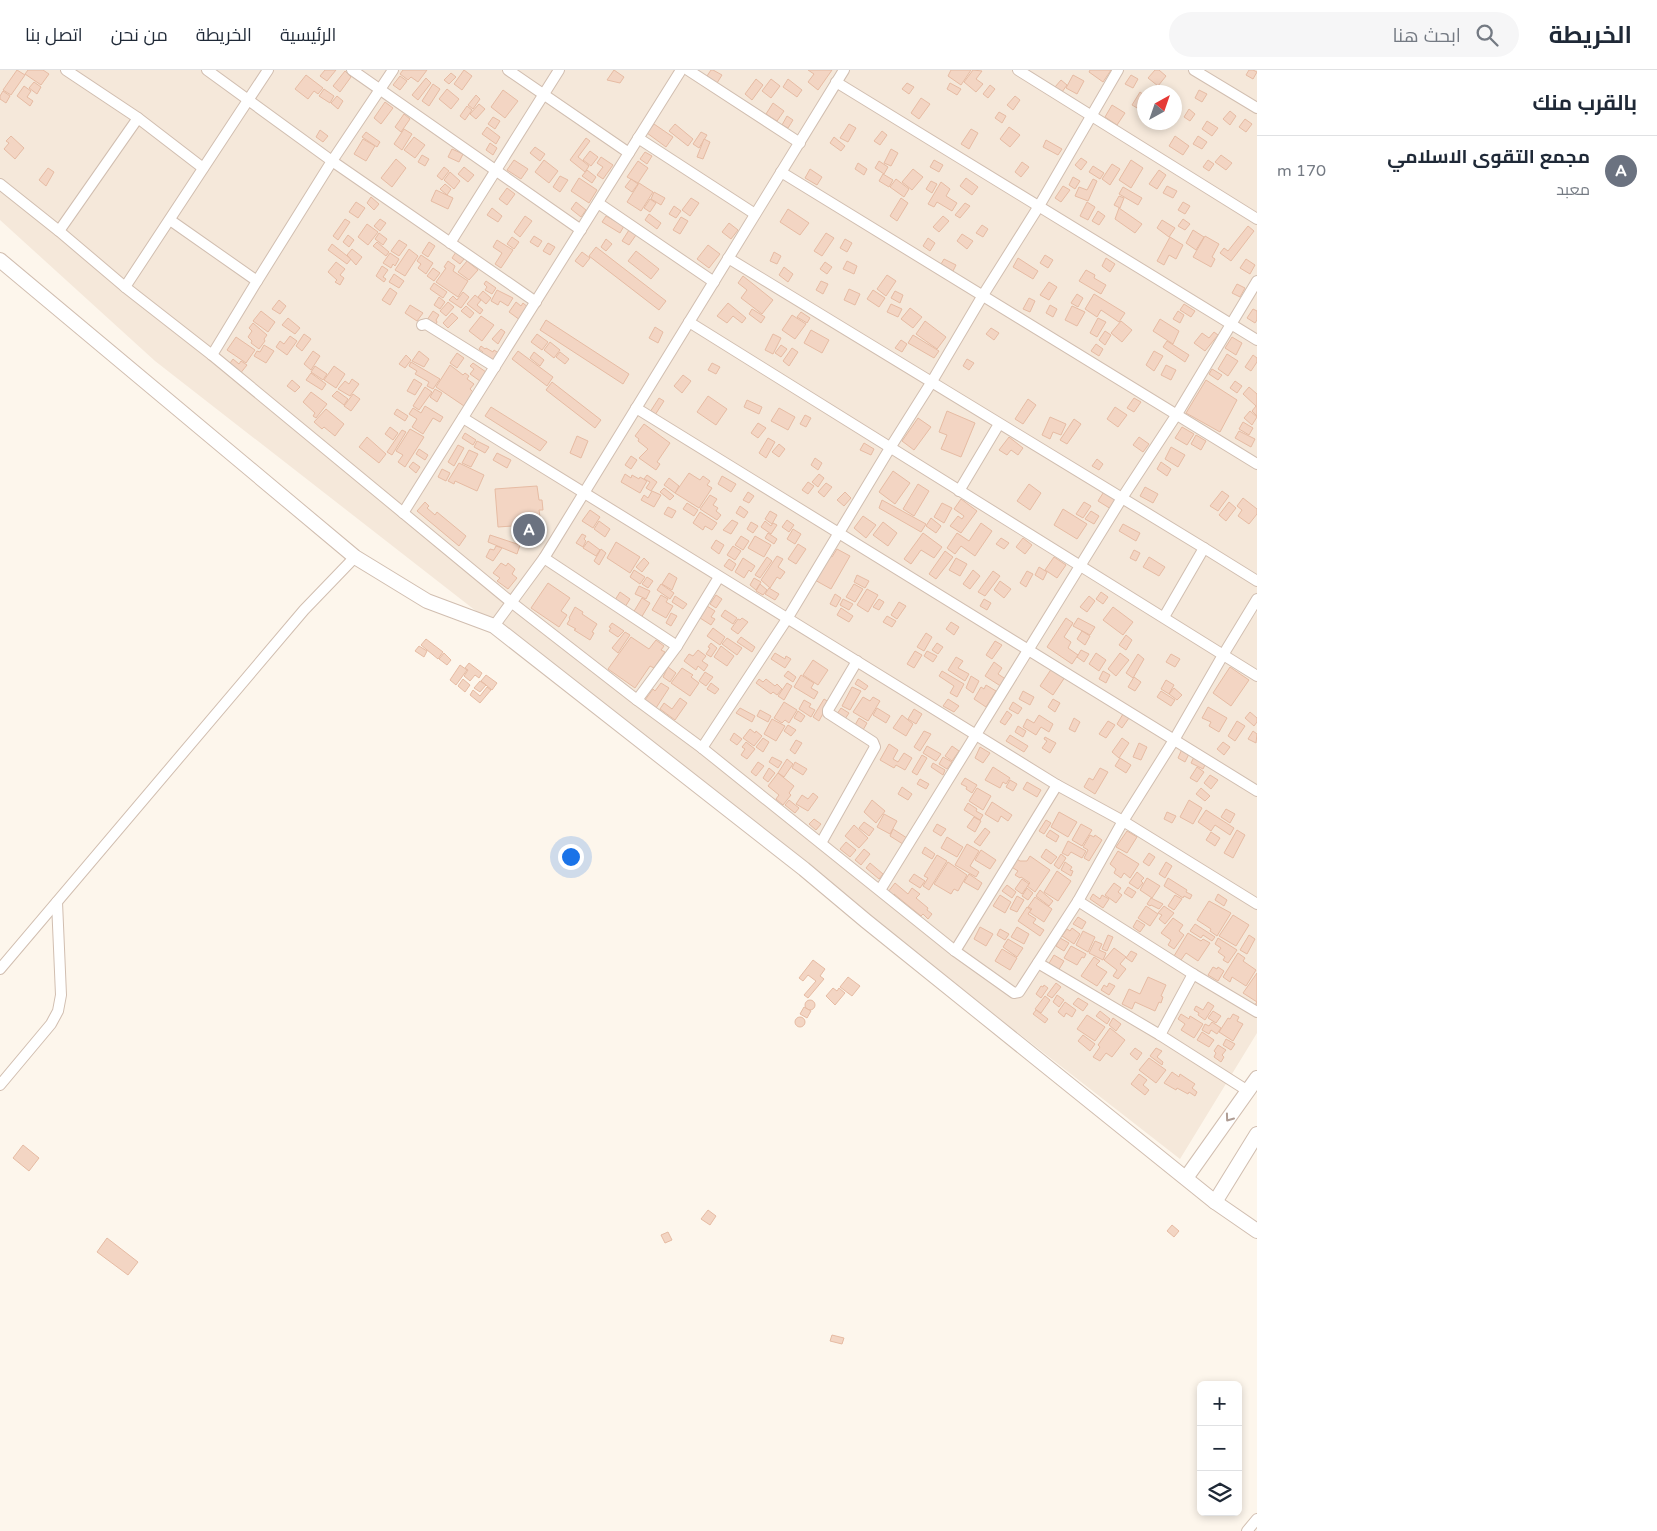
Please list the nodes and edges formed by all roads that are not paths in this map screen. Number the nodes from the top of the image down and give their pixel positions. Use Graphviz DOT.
graph roads {
  1 [pos="66,70"];
  2 [pos="207,70"];
  3 [pos="268,70"];
  4 [pos="352,70"];
  5 [pos="393,70"];
  6 [pos="508,70"];
  7 [pos="559,70"];
  8 [pos="681,70"];
  9 [pos="688,70"];
  10 [pos="844,70"];
  11 [pos="1018,70"];
  12 [pos="1118,70"];
  13 [pos="1194,70"];
  14 [pos="836,82"];
  15 [pos="381,90"];
  16 [pos="543,93"];
  17 [pos="249,100"];
  18 [pos="1257,108"];
  19 [pos="1091,116"];
  20 [pos="138,118"];
  21 [pos="638,138"];
  22 [pos="800,143"];
  23 [pos="629,153"];
  24 [pos="332,161"];
  25 [pos="203,168"];
  26 [pos="496,171"];
  27 [pos="781,172"];
  28 [pos="0,184"];
  29 [pos="598,203"];
  30 [pos="1039,206"];
  31 [pos="755,214"];
  32 [pos="1257,219"];
  33 [pos="170,220"];
  34 [pos="59,230"];
  35 [pos="581,230"];
  36 [pos="450,242"];
  37 [pos="728,258"];
  38 [pos="0,260"];
  39 [pos="257,281"];
  40 [pos="1257,281"];
  41 [pos="714,282"];
  42 [pos="125,287"];
  43 [pos="983,295"];
  44 [pos="536,302"];
  45 [pos="689,322"];
  46 [pos="422,325"];
  47 [pos="1232,325"];
  48 [pos="1257,340"];
  49 [pos="212,355"];
  50 [pos="495,367"];
  51 [pos="931,383"];
  52 [pos="636,408"];
  53 [pos="1177,414"];
  54 [pos="463,418"];
  55 [pos="999,424"];
  56 [pos="890,448"];
  57 [pos="1257,464"];
  58 [pos="959,491"];
  59 [pos="585,492"];
  60 [pos="1122,498"];
  61 [pos="404,513"];
  62 [pos="839,533"];
  63 [pos="1204,548"];
  64 [pos="355,557"];
  65 [pos="544,558"];
  66 [pos="1080,566"];
  67 [pos="719,577"];
  68 [pos="1257,582"];
  69 [pos="1257,600"];
  70 [pos="511,602"];
  71 [pos="1164,617"];
  72 [pos="788,619"];
  73 [pos="494,626"];
  74 [pos="677,646"];
  75 [pos="1029,650"];
  76 [pos="1223,655"];
  77 [pos="857,661"];
  78 [pos="1257,676"];
  79 [pos="637,700"];
  80 [pos="977,735"];
  81 [pos="1174,740"];
  82 [pos="702,748"];
  83 [pos="1057,785"];
  84 [pos="1257,790"];
  85 [pos="1123,821"];
  86 [pos="821,843"];
  87 [pos="880,890"];
  88 [pos="1078,901"];
  89 [pos="57,902"];
  90 [pos="1257,904"];
  91 [pos="955,951"];
  92 [pos="1038,963"];
  93 [pos="0,969"];
  94 [pos="1193,974"];
  95 [pos="1257,1012"];
  96 [pos="1160,1035"];
  97 [pos="1257,1078"];
  98 [pos="0,1085"];
  99 [pos="1248,1091"];
  100 [pos="1257,1134"];
  101 [pos="1186,1178"];
  102 [pos="1215,1202"];
  103 [pos="1257,1231"];
  104 [pos="1257,1519"];
  105 [pos="1247,1531"];
  1 -- 20 [label="street"];
  2 -- 17 [label="street"];
  3 -- 17 [label="street"];
  4 -- 15 [label="street"];
  5 -- 15 [label="street"];
  6 -- 16 [label="street"];
  7 -- 16 [label="street"];
  8 -- 21 [label="street"];
  9 -- 22 [label="street"];
  10 -- 14 [label="street"];
  11 -- 19 [label="street"];
  12 -- 19 [label="street"];
  13 -- 18 [label="street"];
  14 -- 22 [label="street"];
  14 -- 30 [label="street"];
  15 -- 24 [label="street"];
  15 -- 26 [label="street"];
  16 -- 23 [label="street"];
  16 -- 26 [label="street"];
  17 -- 24 [label="street"];
  17 -- 25 [label="street"];
  19 -- 30 [label="street"];
  19 -- 32 [label="street"];
  20 -- 25 [label="street"];
  20 -- 34 [label="street"];
  21 -- 23 [label="street"];
  21 -- 31 [label="street"];
  22 -- 27 [label="street"];
  23 -- 29 [label="street"];
  24 -- 36 [label="street"];
  24 -- 39 [label="street"];
  25 -- 33 [label="street"];
  26 -- 35 [label="street"];
  26 -- 36 [label="street"];
  27 -- 31 [label="street"];
  27 -- 43 [label="street"];
  28 -- 34 [label="street"];
  29 -- 35 [label="street"];
  29 -- 41 [label="street"];
  30 -- 43 [label="street"];
  30 -- 47 [label="street"];
  31 -- 37 [label="street"];
  33 -- 39 [label="street"];
  33 -- 42 [label="street"];
  34 -- 42 [label="street"];
  35 -- 44 [label="street"];
  36 -- 44 [label="street"];
  37 -- 41 [label="street"];
  37 -- 51 [label="street"];
  38 -- 64 [label="street"];
  39 -- 49 [label="street"];
  40 -- 47 [label="street"];
  41 -- 45 [label="street"];
  42 -- 49 [label="street"];
  43 -- 51 [label="street"];
  43 -- 53 [label="street"];
  44 -- 50 [label="street"];
  45 -- 52 [label="street"];
  45 -- 56 [label="street"];
  46 -- 50 [label="street"];
  47 -- 48 [label="street"];
  47 -- 53 [label="street"];
  49 -- 61 [label="street"];
  50 -- 54 [label="street"];
  51 -- 55 [label="street"];
  51 -- 56 [label="street"];
  52 -- 59 [label="street"];
  52 -- 62 [label="street"];
  53 -- 57 [label="street"];
  53 -- 60 [label="street"];
  54 -- 59 [label="street"];
  54 -- 61 [label="street"];
  55 -- 58 [label="street"];
  55 -- 60 [label="street"];
  56 -- 58 [label="street"];
  56 -- 62 [label="street"];
  58 -- 66 [label="street"];
  59 -- 65 [label="street"];
  59 -- 67 [label="street"];
  60 -- 63 [label="street"];
  60 -- 66 [label="street"];
  61 -- 70 [label="street"];
  62 -- 72 [label="street"];
  62 -- 75 [label="street"];
  63 -- 68 [label="street"];
  63 -- 71 [label="street"];
  64 -- 73 [label="street"];
  64 -- 89 [label="street"];
  65 -- 70 [label="street"];
  65 -- 74 [label="street"];
  66 -- 71 [label="street"];
  66 -- 75 [label="street"];
  67 -- 72 [label="street"];
  67 -- 74 [label="street"];
  69 -- 76 [label="street"];
  70 -- 73 [label="street"];
  70 -- 79 [label="street"];
  71 -- 76 [label="street"];
  72 -- 77 [label="street"];
  72 -- 82 [label="street"];
  73 -- 101 [label="street"];
  74 -- 79 [label="street"];
  75 -- 80 [label="street"];
  75 -- 81 [label="street"];
  76 -- 78 [label="street"];
  76 -- 81 [label="street"];
  77 -- 80 [label="street"];
  77 -- 86 [label="street"];
  79 -- 82 [label="street"];
  80 -- 83 [label="street"];
  80 -- 87 [label="street"];
  81 -- 84 [label="street"];
  81 -- 85 [label="street"];
  82 -- 86 [label="street"];
  83 -- 85 [label="street"];
  83 -- 91 [label="street"];
  85 -- 88 [label="street"];
  85 -- 90 [label="street"];
  86 -- 87 [label="street"];
  87 -- 91 [label="street"];
  88 -- 92 [label="street"];
  88 -- 94 [label="street"];
  89 -- 93 [label="street"];
  89 -- 98 [label="street"];
  91 -- 92 [label="street"];
  92 -- 96 [label="street"];
  94 -- 95 [label="street"];
  94 -- 96 [label="street"];
  96 -- 99 [label="street"];
  97 -- 99 [label="street"];
  99 -- 101 [label="street, one-way"];
  100 -- 102 [label="street"];
  101 -- 102 [label="street"];
  102 -- 103 [label="street"];
  104 -- 105 [label="street"];
}
